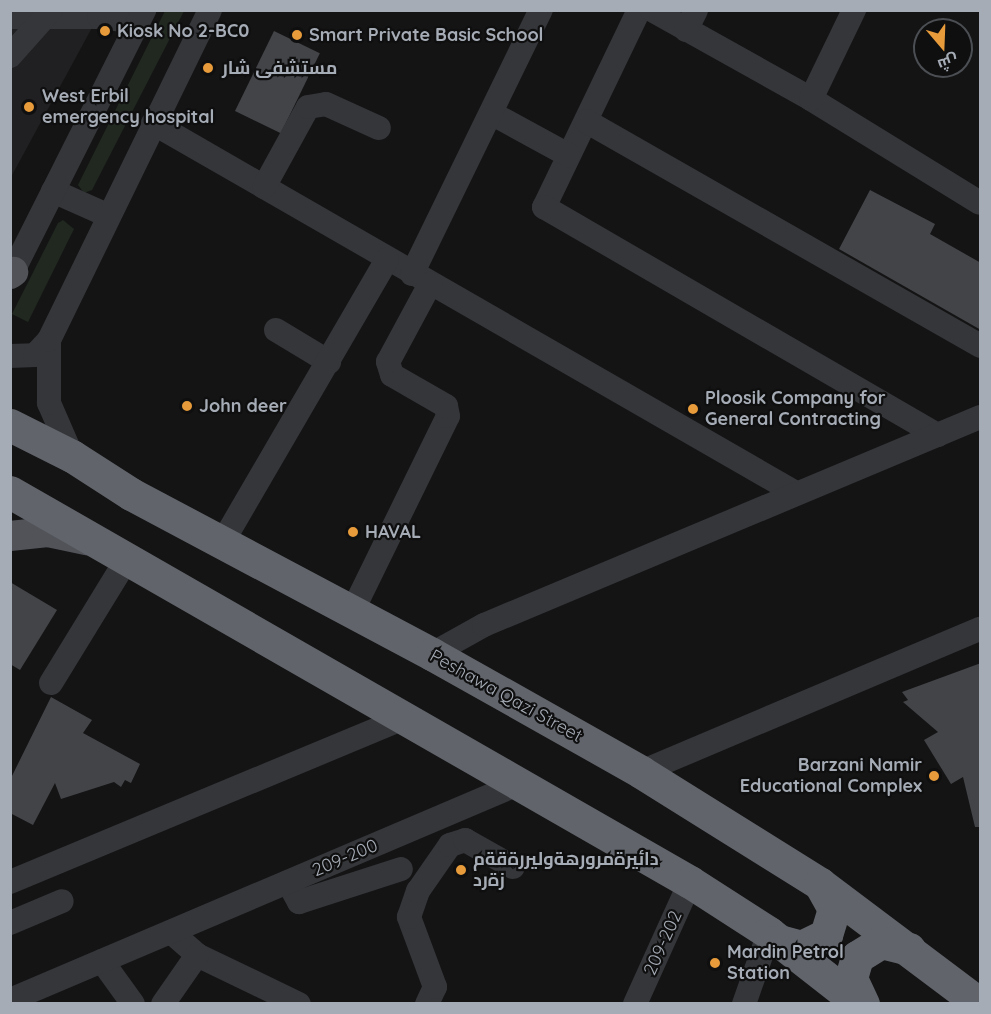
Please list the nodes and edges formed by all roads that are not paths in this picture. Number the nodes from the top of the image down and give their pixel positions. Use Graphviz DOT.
graph roads {
  1 [pos="210,10"];
  2 [pos="541,10"];
  3 [pos="639,10"];
  4 [pos="652,10"];
  5 [pos="854,10"];
  6 [pos="49,14"];
  7 [pos="141,16"];
  8 [pos="10,17"];
  9 [pos="691,20"];
  10 [pos="10,56"];
  11 [pos="811,99"];
  12 [pos="491,113"];
  13 [pos="586,121"];
  14 [pos="153,123"];
  15 [pos="379,128"];
  16 [pos="568,155"];
  17 [pos="264,187"];
  18 [pos="53,191"];
  19 [pos="981,203"];
  20 [pos="107,215"];
  21 [pos="20,238"];
  22 [pos="387,259"];
  23 [pos="11,275"];
  24 [pos="421,279"];
  25 [pos="276,330"];
  26 [pos="49,340"];
  27 [pos="981,346"];
  28 [pos="10,356"];
  29 [pos="329,362"];
  30 [pos="981,417"];
  31 [pos="10,425"];
  32 [pos="938,435"];
  33 [pos="72,456"];
  34 [pos="10,492"];
  35 [pos="796,493"];
  36 [pos="10,536"];
  37 [pos="98,543"];
  38 [pos="222,543"];
  39 [pos="127,559"];
  40 [pos="351,614"];
  41 [pos="981,629"];
  42 [pos="432,654"];
  43 [pos="51,683"];
  44 [pos="407,717"];
  45 [pos="641,772"];
  46 [pos="518,784"];
  47 [pos="513,867"];
  48 [pos="402,869"];
  49 [pos="10,882"];
  50 [pos="288,882"];
  51 [pos="690,882"];
  52 [pos="820,884"];
  53 [pos="62,901"];
  54 [pos="10,923"];
  55 [pos="171,932"];
  56 [pos="774,937"];
  57 [pos="910,950"];
  58 [pos="197,956"];
  59 [pos="102,961"];
  60 [pos="10,1000"];
  61 [pos="133,1004"];
  62 [pos="163,1004"];
  63 [pos="299,1004"];
  64 [pos="427,1004"];
  65 [pos="636,1004"];
  66 [pos="744,1004"];
  67 [pos="862,1004"];
  68 [pos="980,1004"];
  1 -- 14 [label="street"];
  2 -- 12 [label="street"];
  3 -- 13 [label="street"];
  4 -- 9 [label="street"];
  5 -- 11 [label="street"];
  6 -- 7 [label="street"];
  6 -- 8 [label="street"];
  6 -- 10 [label="street"];
  7 -- 18 [label="street"];
  9 -- 11 [label="street"];
  11 -- 19 [label="street"];
  12 -- 16 [label="street"];
  12 -- 24 [label="street"];
  13 -- 16 [label="street"];
  13 -- 27 [label="street"];
  14 -- 17 [label="street"];
  14 -- 20 [label="street"];
  15 -- 17 [label="street"];
  16 -- 32 [label="street"];
  17 -- 22 [label="street"];
  18 -- 20 [label="street"];
  18 -- 21 [label="street"];
  20 -- 26 [label="street"];
  21 -- 23 [label="street"];
  22 -- 24 [label="street"];
  22 -- 29 [label="street"];
  24 -- 35 [label="street"];
  24 -- 40 [label="street"];
  25 -- 29 [label="street"];
  26 -- 28 [label="street"];
  26 -- 33 [label="street"];
  29 -- 38 [label="street"];
  30 -- 32 [label="street"];
  31 -- 33 [label="highway, Peshawa Qazi Street"];
  32 -- 35 [label="street"];
  33 -- 38 [label="highway, Peshawa Qazi Street"];
  34 -- 37 [label="highway"];
  35 -- 42 [label="street"];
  36 -- 37 [label="main road"];
  37 -- 39 [label="highway"];
  38 -- 40 [label="highway, Peshawa Qazi Street"];
  39 -- 43 [label="street"];
  39 -- 44 [label="highway"];
  40 -- 42 [label="highway, Peshawa Qazi Street"];
  41 -- 45 [label="street"];
  42 -- 45 [label="highway, Peshawa Qazi Street"];
  44 -- 46 [label="highway"];
  44 -- 49 [label="street"];
  45 -- 52 [label="highway, Peshawa Qazi Street"];
  46 -- 50 [label="street, 209-200"];
  46 -- 51 [label="highway"];
  47 -- 64 [label="street"];
  48 -- 50 [label="street"];
  50 -- 55 [label="street, 209-200"];
  51 -- 56 [label="highway"];
  51 -- 65 [label="street, 209-202"];
  52 -- 56 [label="highway"];
  52 -- 57 [label="highway, Peshawa Qazi Street"];
  53 -- 54 [label="street"];
  55 -- 58 [label="street"];
  55 -- 59 [label="street, 209-200"];
  56 -- 66 [label="street"];
  56 -- 67 [label="highway"];
  57 -- 67 [label="highway"];
  57 -- 68 [label="highway, Peshawa Qazi Street"];
  58 -- 62 [label="street"];
  58 -- 63 [label="street"];
  59 -- 60 [label="street, 209-200"];
  59 -- 61 [label="street"];
}
